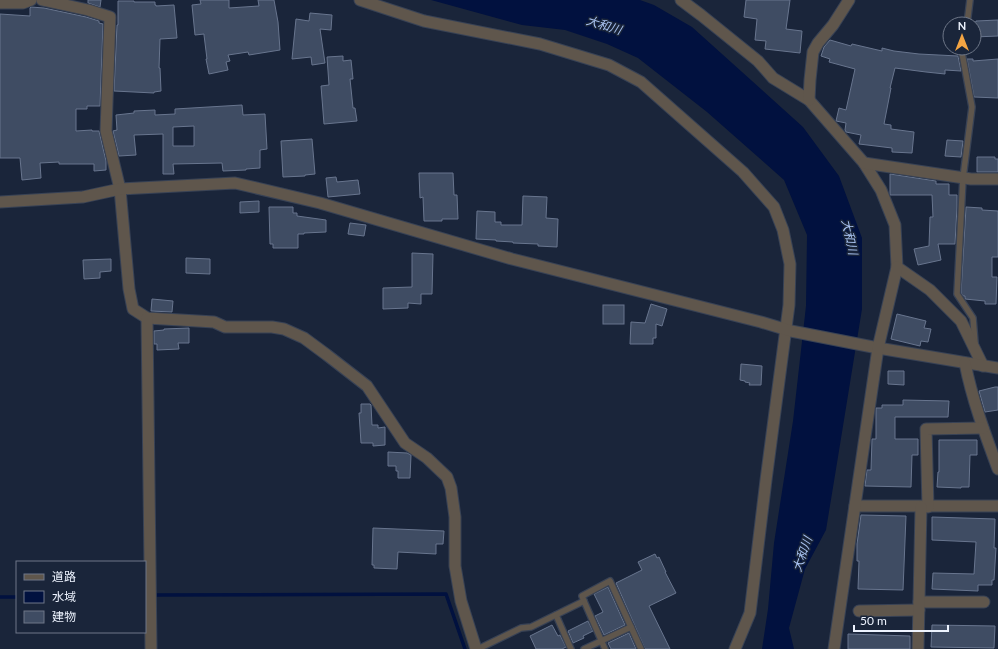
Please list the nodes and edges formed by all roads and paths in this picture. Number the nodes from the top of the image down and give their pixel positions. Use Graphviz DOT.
graph roads {
  1 [pos="31,0"];
  2 [pos="42,0"];
  3 [pos="360,0"];
  4 [pos="681,0"];
  5 [pos="849,0"];
  6 [pos="970,0"];
  7 [pos="0,3"];
  8 [pos="968,16"];
  9 [pos="963,56"];
  10 [pos="809,100"];
  11 [pos="864,162"];
  12 [pos="963,178"];
  13 [pos="998,178"];
  14 [pos="120,189"];
  15 [pos="0,202"];
  16 [pos="897,266"];
  17 [pos="147,318"];
  18 [pos="789,330"];
  19 [pos="873,347"];
  20 [pos="976,352"];
  21 [pos="965,363"];
  22 [pos="983,366"];
  23 [pos="998,368"];
  24 [pos="983,428"];
  25 [pos="998,469"];
  26 [pos="855,506"];
  27 [pos="998,506"];
  28 [pos="924,507"];
  29 [pos="584,601"];
  30 [pos="984,602"];
  31 [pos="919,606"];
  32 [pos="859,611"];
  33 [pos="556,615"];
  34 [pos="631,627"];
  35 [pos="601,642"];
  36 [pos="151,649"];
  37 [pos="477,649"];
  38 [pos="571,649"];
  39 [pos="584,649"];
  40 [pos="605,649"];
  41 [pos="641,649"];
  42 [pos="735,649"];
  43 [pos="834,649"];
  44 [pos="918,649"];
  1 -- 7 [label="street"];
  2 -- 14 [label="street"];
  3 -- 18 [label="street"];
  4 -- 10 [label="street"];
  5 -- 10 [label="street"];
  6 -- 8 [label="lane"];
  9 -- 12 [label="lane"];
  10 -- 11 [label="street"];
  11 -- 12 [label="street"];
  11 -- 16 [label="street"];
  12 -- 13 [label="street"];
  12 -- 20 [label="lane"];
  14 -- 15 [label="street"];
  14 -- 17 [label="street"];
  14 -- 18 [label="street"];
  16 -- 19 [label="street"];
  16 -- 20 [label="street"];
  17 -- 36 [label="street"];
  17 -- 37 [label="street"];
  18 -- 19 [label="street"];
  18 -- 42 [label="street"];
  19 -- 21 [label="street"];
  19 -- 26 [label="street"];
  20 -- 22 [label="street"];
  21 -- 22 [label="street"];
  21 -- 24 [label="street"];
  22 -- 23 [label="street"];
  24 -- 25 [label="street"];
  24 -- 28 [label="street"];
  26 -- 28 [label="street"];
  26 -- 43 [label="street"];
  27 -- 28 [label="street"];
  28 -- 31 [label="street"];
  29 -- 33 [label="lane"];
  29 -- 34 [label="lane"];
  29 -- 35 [label="lane"];
  30 -- 31 [label="street"];
  31 -- 32 [label="street"];
  31 -- 44 [label="street"];
  33 -- 37 [label="lane"];
  33 -- 38 [label="lane"];
  34 -- 35 [label="lane"];
  34 -- 41 [label="lane"];
  35 -- 39 [label="lane"];
  35 -- 40 [label="lane"];
}
